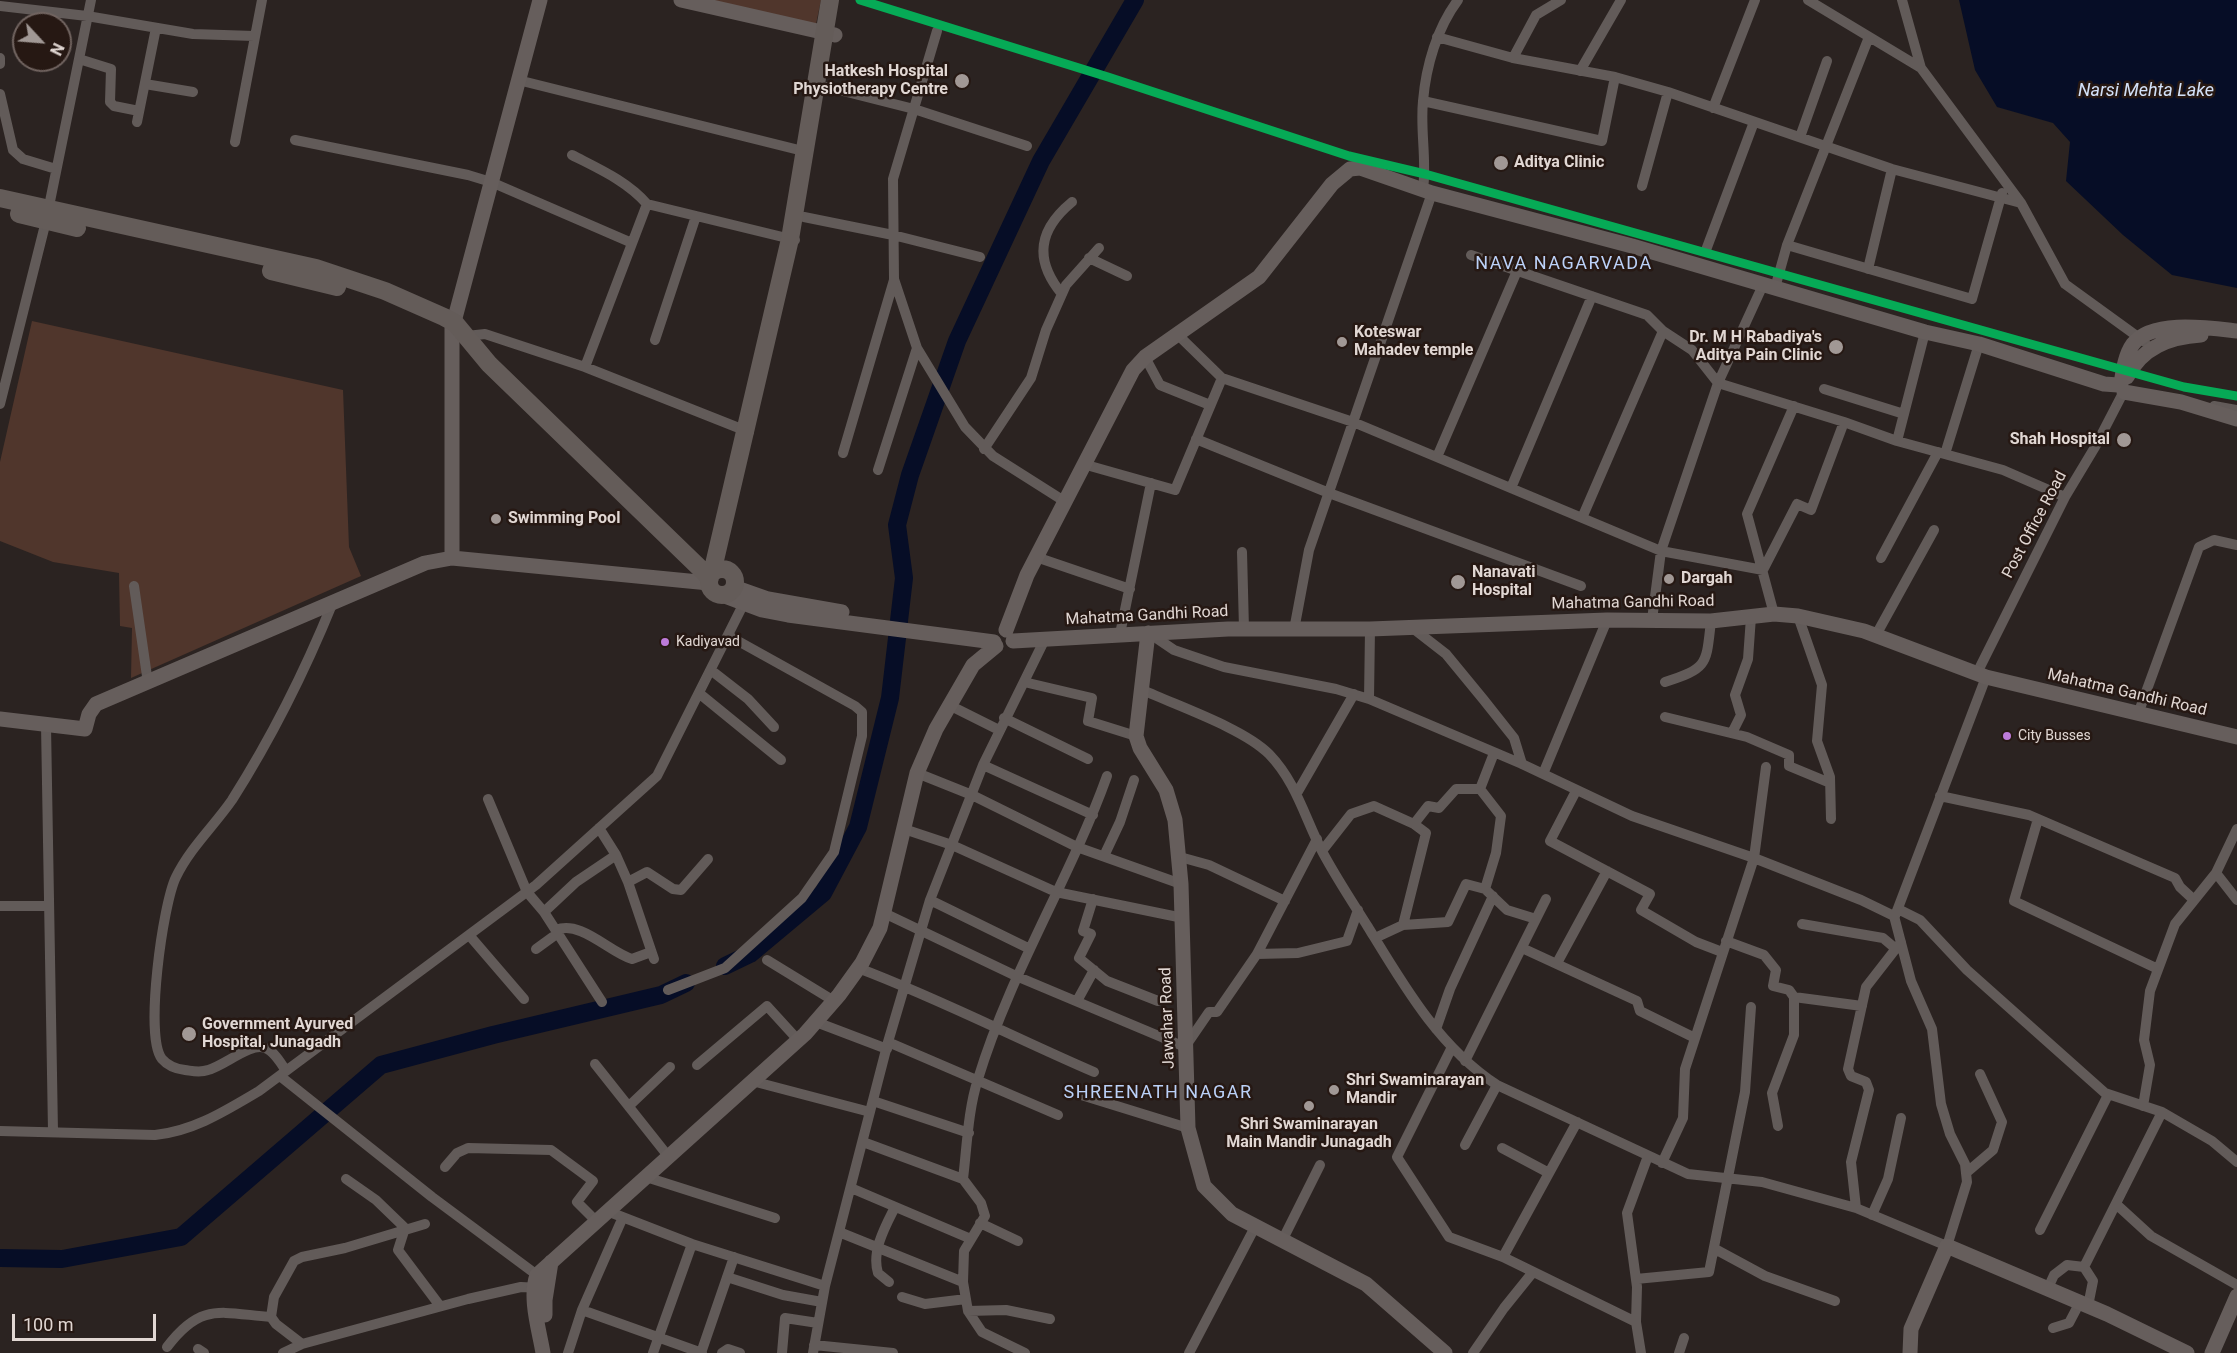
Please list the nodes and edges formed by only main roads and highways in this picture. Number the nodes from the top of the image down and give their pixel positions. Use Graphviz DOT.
graph roads {
  1 [pos="830,0"];
  2 [pos="840,0"];
  3 [pos="831,34"];
  4 [pos="0,198"];
  5 [pos="0,210"];
  6 [pos="47,215"];
  7 [pos="794,240"];
  8 [pos="713,576"];
  9 [pos="737,595"];
  1 -- 3 [label="main road"];
  2 -- 3 [label="main road"];
  3 -- 7 [label="main road"];
  3 -- 7 [label="main road"];
  4 -- 6 [label="main road"];
  5 -- 6 [label="main road"];
  6 -- 8 [label="main road"];
  7 -- 8 [label="main road"];
  8 -- 9 [label="main road"];
}
